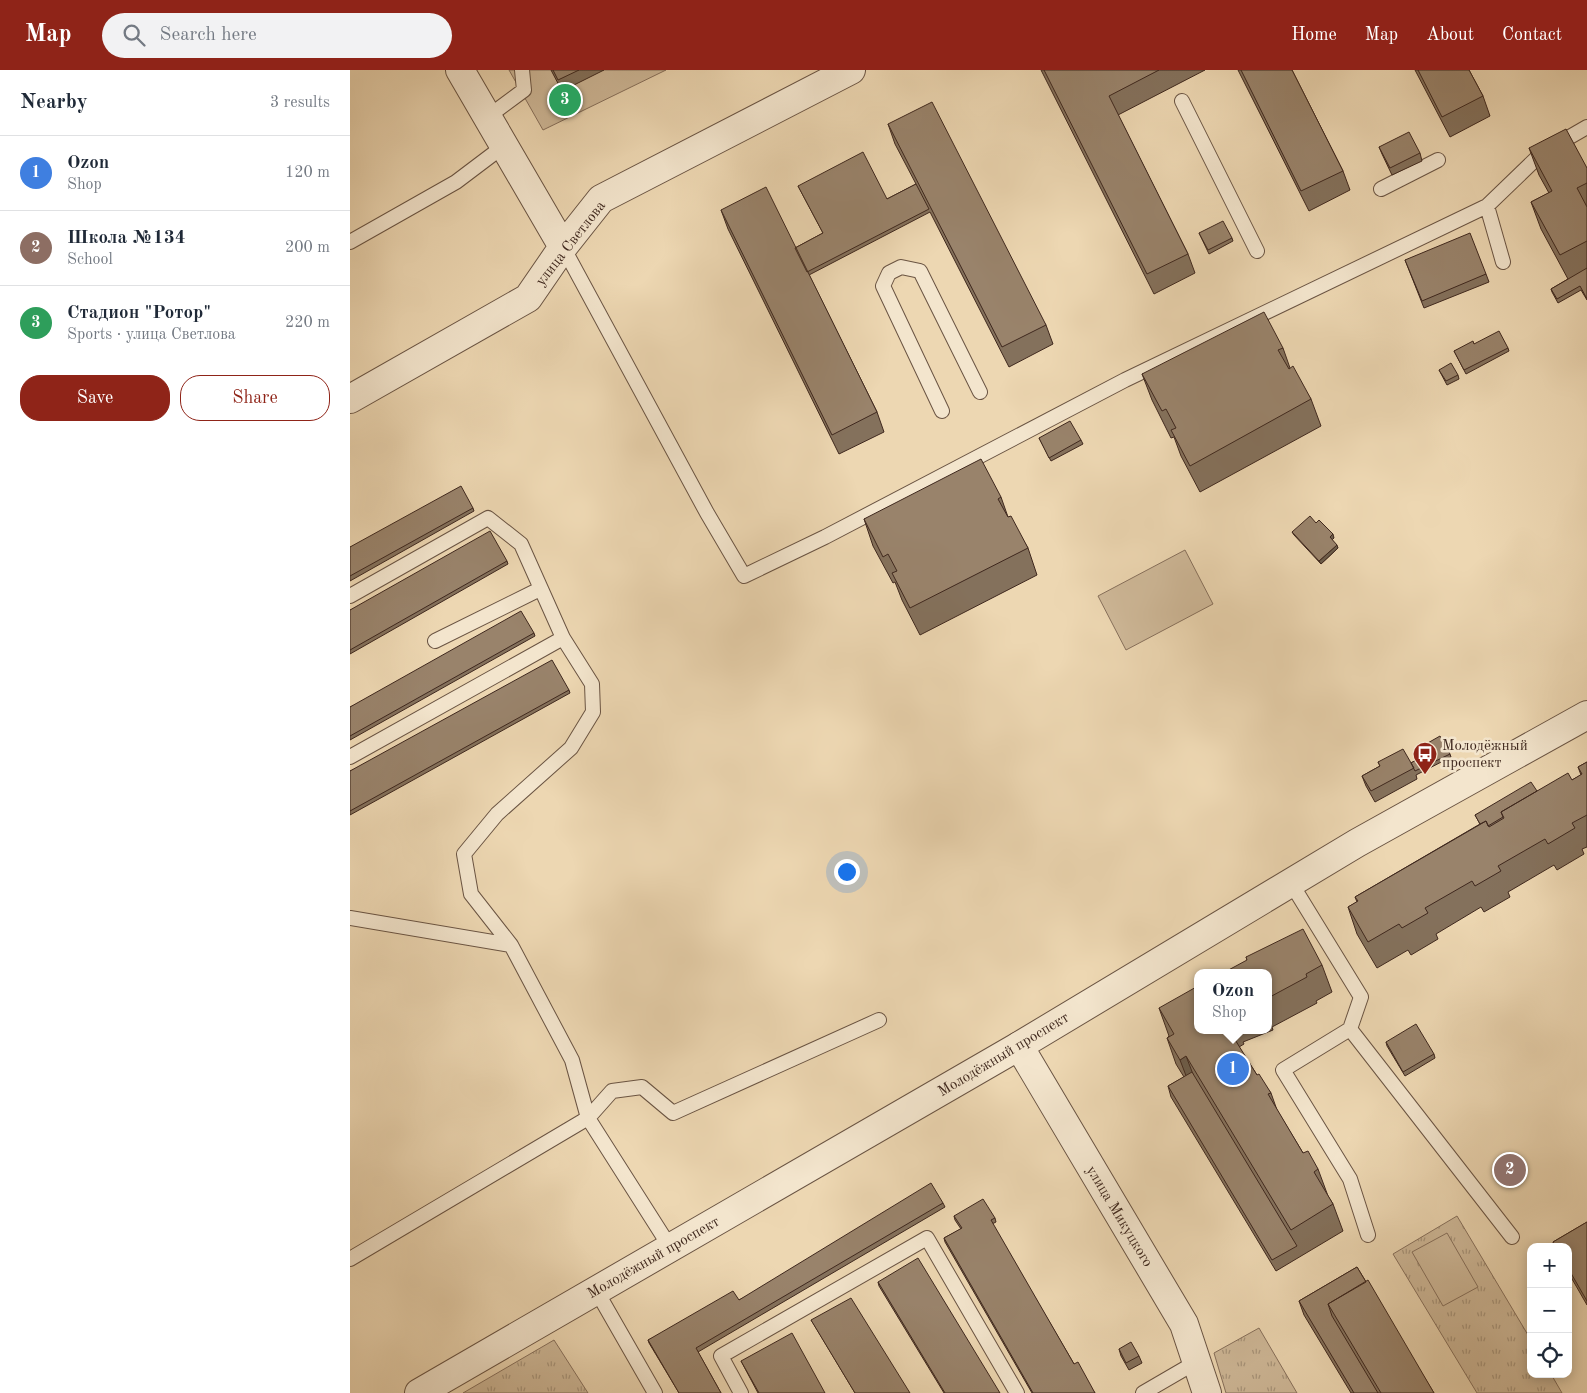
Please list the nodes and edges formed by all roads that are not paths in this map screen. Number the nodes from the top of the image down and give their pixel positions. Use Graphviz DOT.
graph roads {
  1 [pos="460,70"];
  2 [pos="522,70"];
  3 [pos="850,70"];
  4 [pos="1182,101"];
  5 [pos="489,116"];
  6 [pos="1587,127"];
  7 [pos="505,145"];
  8 [pos="1438,160"];
  9 [pos="1381,188"];
  10 [pos="1487,206"];
  11 [pos="350,242"];
  12 [pos="563,247"];
  13 [pos="1257,251"];
  14 [pos="1503,262"];
  15 [pos="980,392"];
  16 [pos="350,399"];
  17 [pos="942,412"];
  18 [pos="540,589"];
  19 [pos="350,596"];
  20 [pos="563,638"];
  21 [pos="435,641"];
  22 [pos="1587,715"];
  23 [pos="350,756"];
  24 [pos="1291,883"];
  25 [pos="350,918"];
  26 [pos="511,945"];
  27 [pos="879,1020"];
  28 [pos="1350,1030"];
  29 [pos="1019,1046"];
  30 [pos="588,1118"];
  31 [pos="1368,1235"];
  32 [pos="1512,1237"];
  33 [pos="670,1248"];
  34 [pos="350,1259"];
  35 [pos="596,1290"];
  36 [pos="1198,1361"];
  37 [pos="419,1393"];
  38 [pos="655,1393"];
  39 [pos="741,1393"];
  40 [pos="1017,1393"];
  41 [pos="1143,1393"];
  42 [pos="1207,1393"];
  1 -- 5 [label="street"];
  2 -- 5 [label="lane"];
  3 -- 12 [label="street, улица Светлова"];
  4 -- 13 [label="lane"];
  5 -- 7 [label="street"];
  6 -- 10 [label="lane"];
  7 -- 11 [label="lane"];
  7 -- 12 [label="street"];
  8 -- 9 [label="lane"];
  10 -- 12 [label="lane"];
  10 -- 14 [label="lane"];
  12 -- 16 [label="street, улица Светлова"];
  15 -- 17 [label="lane"];
  18 -- 19 [label="lane"];
  18 -- 20 [label="lane"];
  18 -- 21 [label="lane"];
  20 -- 23 [label="lane"];
  20 -- 26 [label="lane"];
  22 -- 24 [label="street, Молодёжный проспект"];
  24 -- 28 [label="lane"];
  24 -- 29 [label="street, Молодёжный проспект"];
  25 -- 26 [label="lane"];
  26 -- 30 [label="lane"];
  27 -- 30 [label="lane"];
  28 -- 31 [label="lane"];
  28 -- 32 [label="lane"];
  29 -- 33 [label="street, Молодёжный проспект"];
  29 -- 36 [label="street, улица Микуцкого"];
  30 -- 33 [label="lane"];
  30 -- 34 [label="lane"];
  33 -- 35 [label="street, Молодёжный проспект"];
  35 -- 37 [label="street, Молодёжный проспект"];
  35 -- 38 [label="lane"];
  36 -- 41 [label="lane"];
  36 -- 42 [label="street, улица Микуцкого"];
  39 -- 40 [label="lane"];
}
